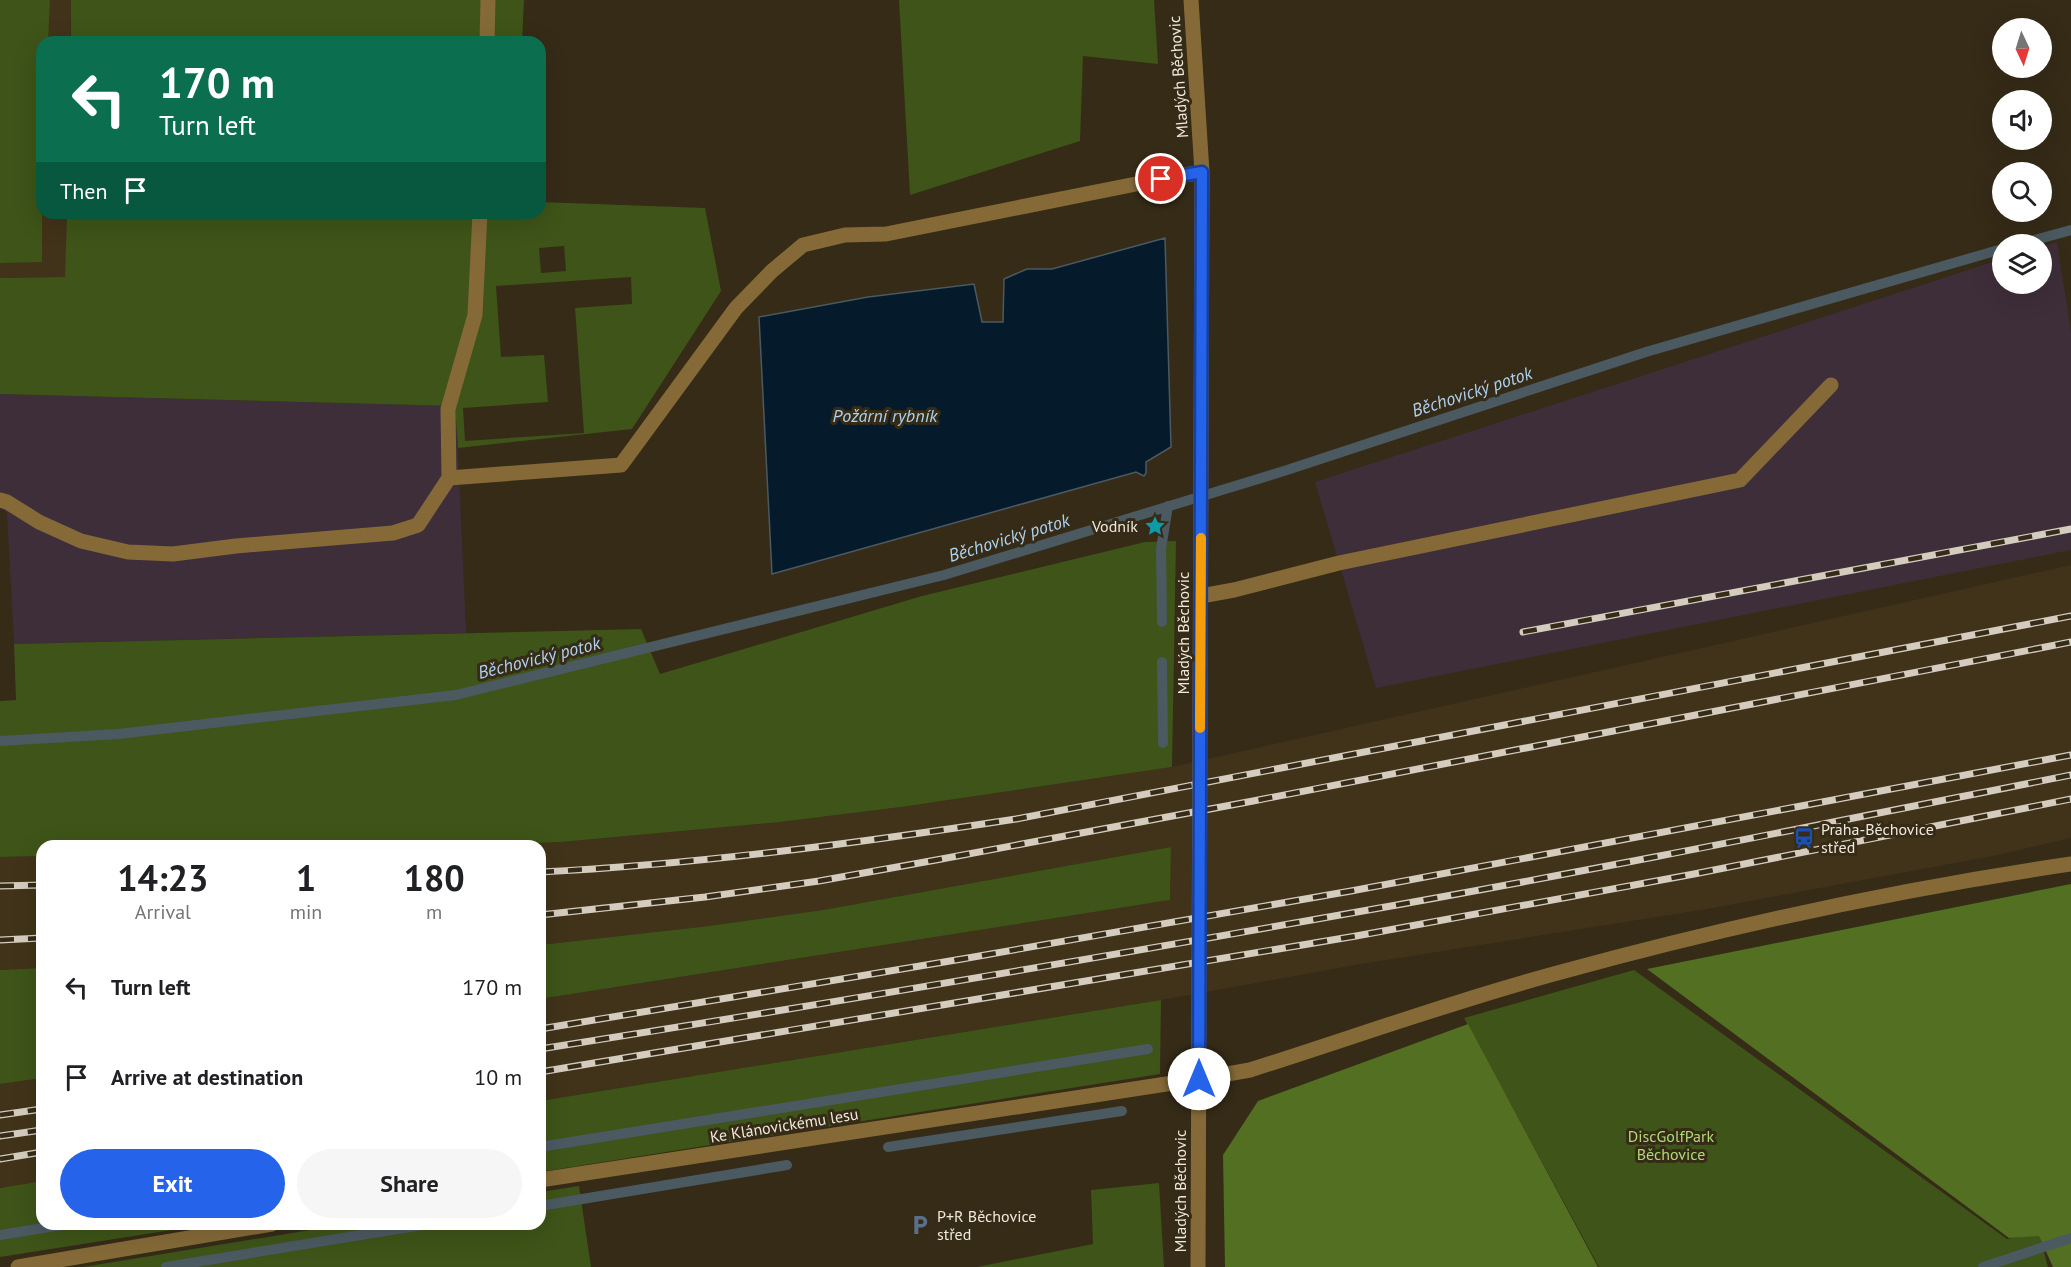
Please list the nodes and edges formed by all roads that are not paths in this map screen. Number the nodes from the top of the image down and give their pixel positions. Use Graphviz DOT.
graph roads {
  1 [pos="488,0"];
  2 [pos="1191,0"];
  3 [pos="487,36"];
  4 [pos="1202,172"];
  5 [pos="480,219"];
  6 [pos="1831,385"];
  7 [pos="449,478"];
  8 [pos="0,500"];
  9 [pos="1201,596"];
  10 [pos="2071,864"];
  11 [pos="1199,1079"];
  12 [pos="546,1179"];
  13 [pos="237,1230"];
  14 [pos="18,1267"];
  15 [pos="1198,1267"];
  1 -- 3 [label="street"];
  2 -- 4 [label="street, Mladých Běchovic"];
  4 -- 7 [label="street"];
  4 -- 9 [label="street, Mladých Běchovic"];
  5 -- 7 [label="street"];
  6 -- 9 [label="street"];
  7 -- 8 [label="street"];
  9 -- 11 [label="street, Mladých Běchovic"];
  10 -- 11 [label="street, Ke Klánovickému lesu"];
  11 -- 12 [label="street, Ke Klánovickému lesu"];
  11 -- 15 [label="street, Mladých Běchovic"];
  13 -- 14 [label="street"];
}
